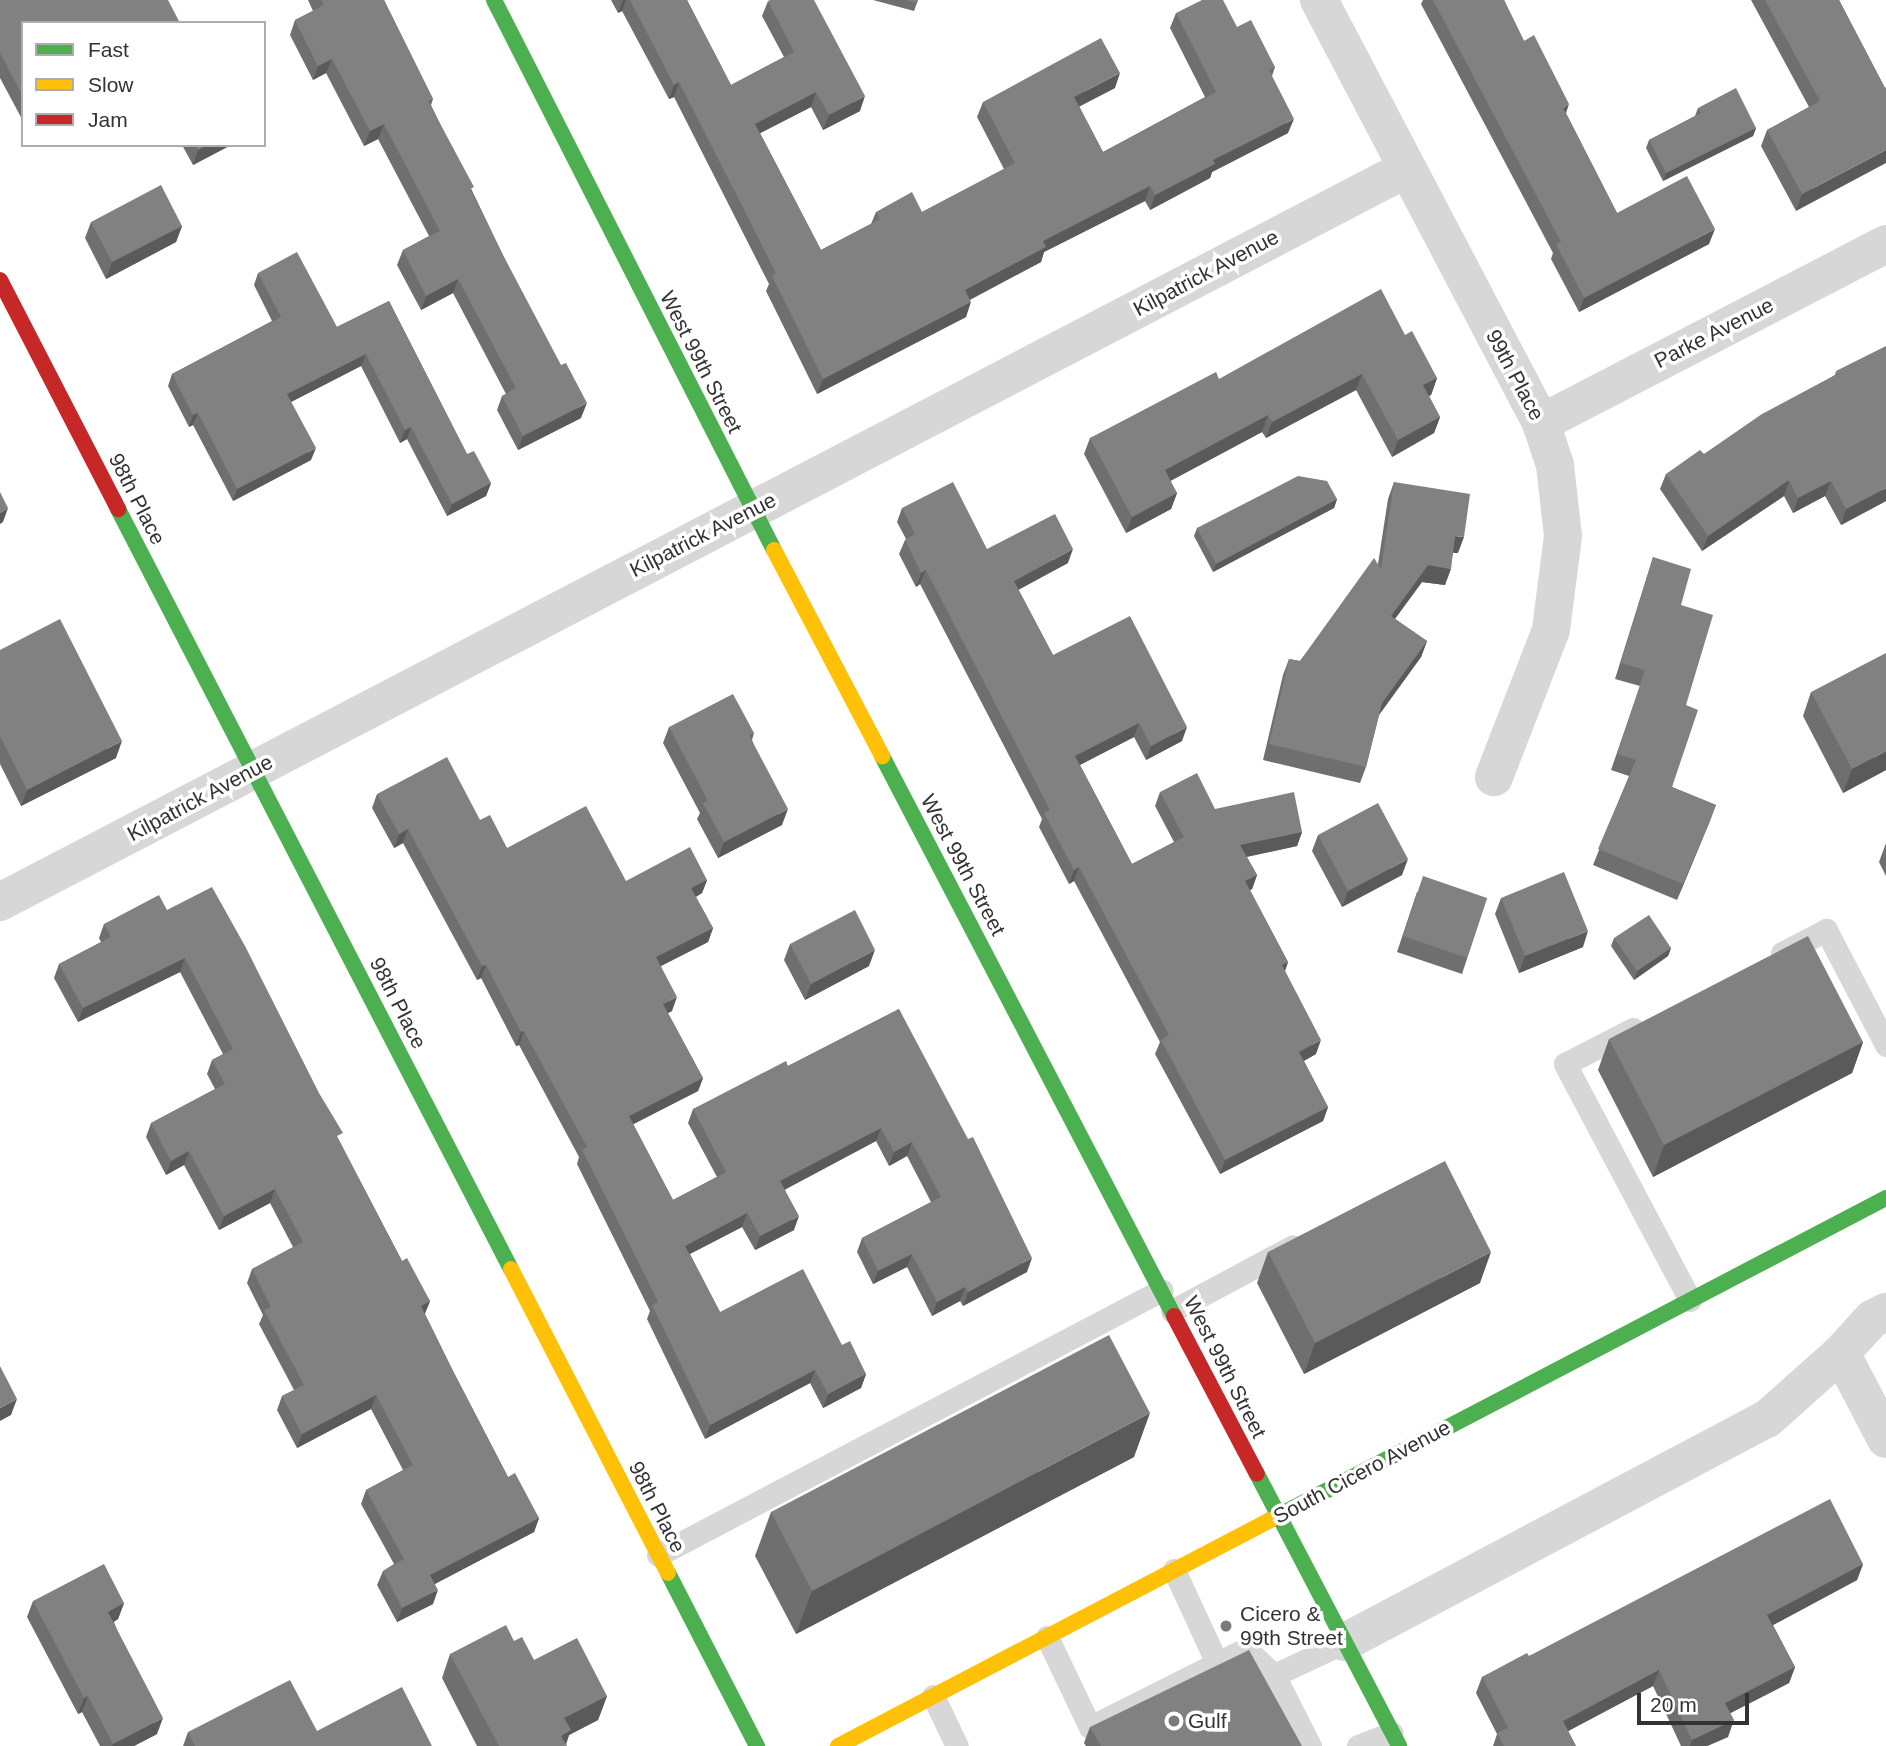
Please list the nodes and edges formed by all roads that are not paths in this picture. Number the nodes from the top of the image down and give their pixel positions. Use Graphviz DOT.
graph roads {
  1 [pos="494,0"];
  2 [pos="1319,0"];
  3 [pos="1406,169"];
  4 [pos="1886,244"];
  5 [pos="0,280"];
  6 [pos="1541,422"];
  7 [pos="753,509"];
  8 [pos="254,769"];
  9 [pos="1494,777"];
  10 [pos="0,902"];
  11 [pos="1763,962"];
  12 [pos="1651,1020"];
  13 [pos="1886,1045"];
  14 [pos="1886,1198"];
  15 [pos="1307,1239"];
  16 [pos="1161,1290"];
  17 [pos="1690,1300"];
  18 [pos="1172,1311"];
  19 [pos="1886,1312"];
  20 [pos="1841,1353"];
  21 [pos="1886,1439"];
  22 [pos="1279,1516"];
  23 [pos="658,1555"];
  24 [pos="1174,1570"];
  25 [pos="1047,1637"];
  26 [pos="1345,1642"];
  27 [pos="1217,1663"];
  28 [pos="1274,1675"];
  29 [pos="933,1696"];
  30 [pos="1395,1739"];
  31 [pos="757,1746"];
  32 [pos="838,1746"];
  33 [pos="957,1746"];
  34 [pos="1310,1746"];
  35 [pos="1358,1746"];
  1 -- 7 [label="street, West 99th Street"];
  2 -- 3 [label="street, 99th Place"];
  3 -- 6 [label="street, 99th Place"];
  3 -- 7 [label="street, Kilpatrick Avenue"];
  4 -- 6 [label="street, Parke Avenue"];
  5 -- 8 [label="street, 98th Place"];
  6 -- 9 [label="street, 99th Place"];
  7 -- 8 [label="street, Kilpatrick Avenue"];
  7 -- 16 [label="street, West 99th Street"];
  8 -- 10 [label="street, Kilpatrick Avenue"];
  8 -- 23 [label="street, 98th Place"];
  11 -- 13 [label="lane"];
  12 -- 17 [label="lane"];
  14 -- 17 [label="street, South Cicero Avenue"];
  15 -- 18 [label="lane"];
  16 -- 18 [label="street, West 99th Street"];
  16 -- 23 [label="lane"];
  17 -- 22 [label="street, South Cicero Avenue"];
  18 -- 22 [label="street, West 99th Street"];
  19 -- 20 [label="street"];
  20 -- 21 [label="street"];
  20 -- 26 [label="street"];
  22 -- 24 [label="street, South Cicero Avenue"];
  22 -- 26 [label="street, West 99th Street"];
  23 -- 31 [label="street, 98th Place"];
  24 -- 25 [label="street, South Cicero Avenue"];
  24 -- 27 [label="lane"];
  25 -- 27 [label="lane"];
  25 -- 29 [label="street, South Cicero Avenue"];
  26 -- 28 [label="lane"];
  26 -- 30 [label="street, West 99th Street"];
  27 -- 28 [label="lane"];
  28 -- 34 [label="lane"];
  29 -- 32 [label="street, South Cicero Avenue"];
  29 -- 33 [label="lane"];
  30 -- 35 [label="lane"];
}
